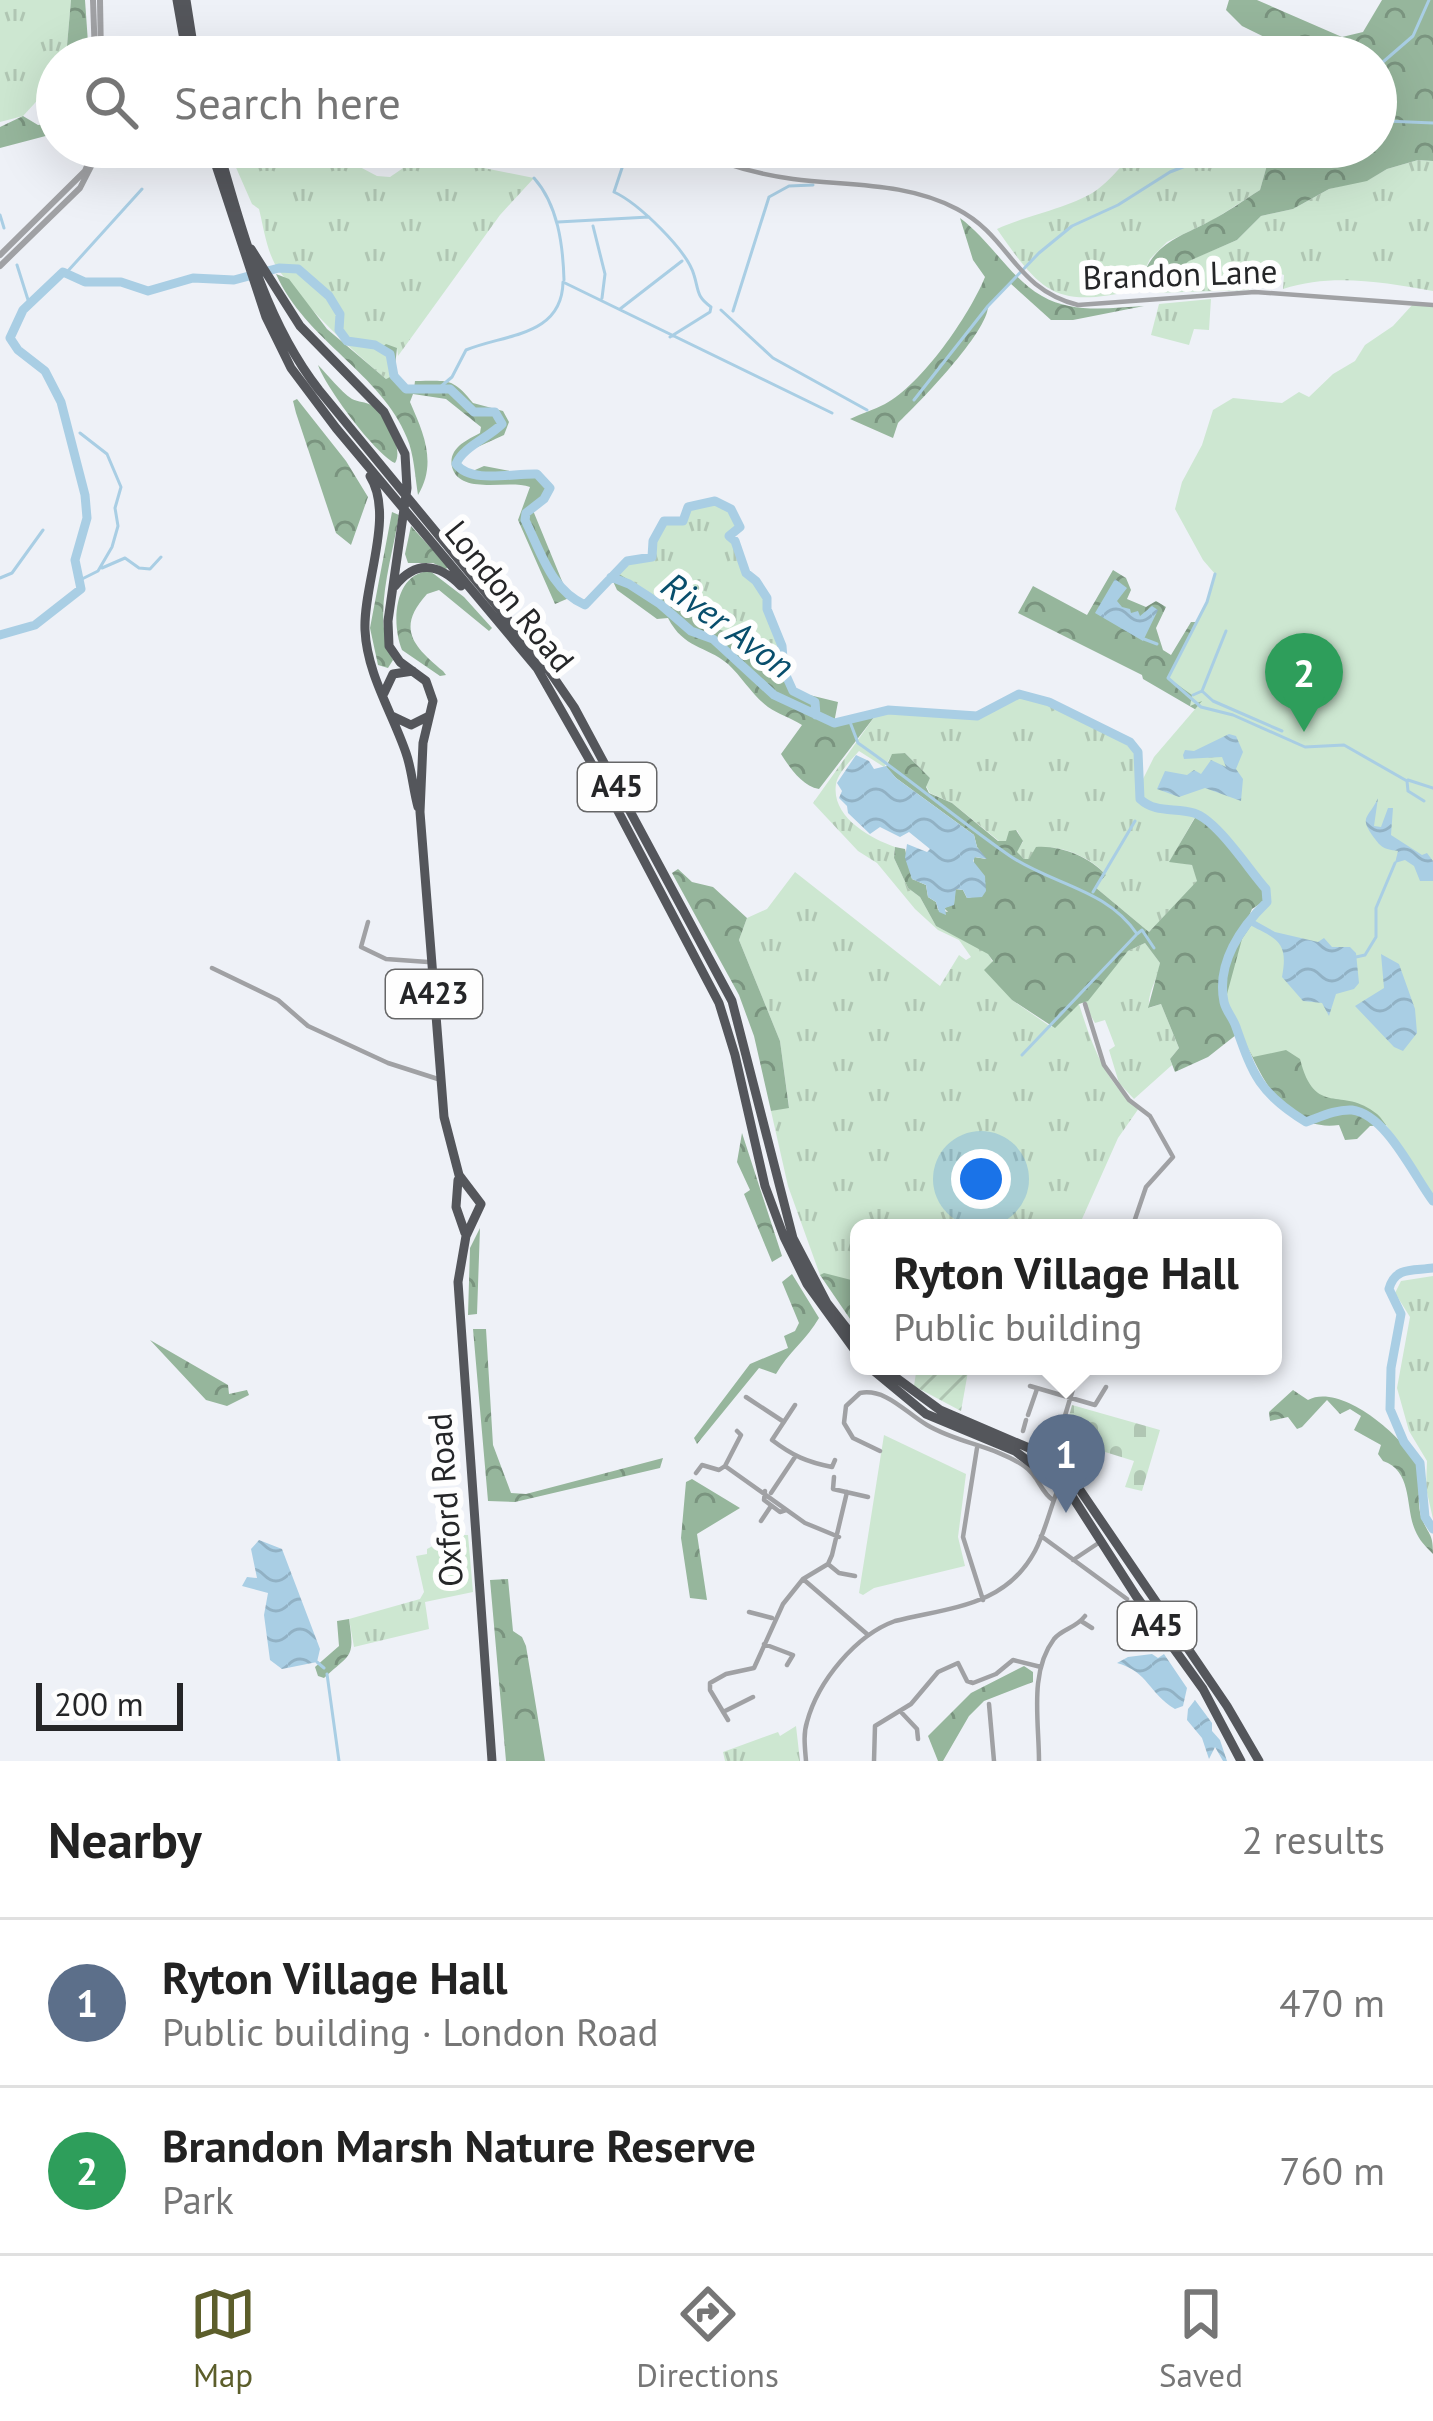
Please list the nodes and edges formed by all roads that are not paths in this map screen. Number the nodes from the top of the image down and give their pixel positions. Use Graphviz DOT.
graph roads {
  1 [pos="97,0"];
  2 [pos="177,0"];
  3 [pos="186,0"];
  4 [pos="98,36"];
  5 [pos="186,36"];
  6 [pos="189,36"];
  7 [pos="87,168"];
  8 [pos="94,168"];
  9 [pos="221,168"];
  10 [pos="745,168"];
  11 [pos="0,255"];
  12 [pos="252,256"];
  13 [pos="0,266"];
  14 [pos="266,291"];
  15 [pos="1433,305"];
  16 [pos="336,428"];
  17 [pos="394,587"];
  18 [pos="519,645"];
  19 [pos="414,671"];
  20 [pos="384,698"];
  21 [pos="431,713"];
  22 [pos="392,716"];
  23 [pos="420,812"];
  24 [pos="368,922"];
  25 [pos="431,962"];
  26 [pos="212,968"];
  27 [pos="1085,1004"];
  28 [pos="441,1080"];
  29 [pos="459,1175"];
  30 [pos="470,1192"];
  31 [pos="457,1199"];
  32 [pos="460,1214"];
  33 [pos="477,1214"];
  34 [pos="1135,1219"];
  35 [pos="466,1236"];
  36 [pos="850,1333"];
  37 [pos="850,1344"];
  38 [pos="879,1375"];
  39 [pos="891,1375"];
  40 [pos="1077,1375"];
  41 [pos="1106,1387"];
  42 [pos="746,1397"];
  43 [pos="1071,1397"];
  44 [pos="795,1405"];
  45 [pos="784,1422"];
  46 [pos="1023,1431"];
  47 [pos="739,1433"];
  48 [pos="978,1446"];
  49 [pos="880,1451"];
  50 [pos="795,1457"];
  51 [pos="835,1460"];
  52 [pos="1049,1462"];
  53 [pos="725,1466"];
  54 [pos="696,1473"];
  55 [pos="834,1477"];
  56 [pos="1057,1480"];
  57 [pos="847,1492"];
  58 [pos="767,1493"];
  59 [pos="868,1497"];
  60 [pos="1054,1500"];
  61 [pos="771,1506"];
  62 [pos="787,1509"];
  63 [pos="761,1522"];
  64 [pos="1041,1536"];
  65 [pos="838,1538"];
  66 [pos="1097,1544"];
  67 [pos="1072,1559"];
  68 [pos="828,1564"];
  69 [pos="854,1576"];
  70 [pos="803,1579"];
  71 [pos="1110,1586"];
  72 [pos="1102,1598"];
  73 [pos="1127,1599"];
  74 [pos="983,1600"];
  75 [pos="749,1612"];
  76 [pos="775,1619"];
  77 [pos="1092,1628"];
  78 [pos="867,1634"];
  79 [pos="764,1644"];
  80 [pos="787,1665"];
  81 [pos="1041,1666"];
  82 [pos="753,1696"];
  83 [pos="980,1711"];
  84 [pos="723,1712"];
  85 [pos="901,1712"];
  86 [pos="728,1720"];
  87 [pos="918,1739"];
  88 [pos="492,1761"];
  89 [pos="806,1761"];
  90 [pos="874,1761"];
  91 [pos="994,1761"];
  92 [pos="1039,1761"];
  93 [pos="1240,1761"];
  94 [pos="1259,1761"];
  1 -- 4 [label="street"];
  2 -- 5 [label="highway"];
  3 -- 6 [label="highway"];
  7 -- 11 [label="street"];
  8 -- 13 [label="street"];
  9 -- 12 [label="highway, London Road / A45"];
  10 -- 15 [label="street, Brandon Lane"];
  12 -- 14 [label="highway"];
  12 -- 14 [label="highway, London Road / A45"];
  14 -- 16 [label="highway, London Road / A45"];
  14 -- 17 [label="highway"];
  14 -- 36 [label="highway, London Road / A45"];
  16 -- 18 [label="highway, London Road / A45"];
  16 -- 20 [label="highway"];
  17 -- 18 [label="highway"];
  17 -- 19 [label="highway"];
  18 -- 37 [label="highway, London Road / A45"];
  19 -- 20 [label="highway"];
  19 -- 21 [label="highway"];
  20 -- 22 [label="highway"];
  21 -- 22 [label="highway"];
  21 -- 23 [label="highway, A423"];
  22 -- 23 [label="highway, A423"];
  23 -- 25 [label="highway, A423"];
  24 -- 25 [label="street"];
  25 -- 28 [label="highway, A423"];
  26 -- 28 [label="street"];
  27 -- 34 [label="street"];
  28 -- 29 [label="highway, A423"];
  29 -- 30 [label="highway, A423"];
  29 -- 31 [label="highway, A423"];
  30 -- 31 [label="highway"];
  30 -- 33 [label="highway"];
  31 -- 32 [label="highway"];
  32 -- 33 [label="highway"];
  32 -- 35 [label="highway, Oxford Road"];
  33 -- 35 [label="highway, Oxford Road"];
  35 -- 88 [label="highway, Oxford Road"];
  38 -- 56 [label="highway, A45"];
  39 -- 52 [label="highway, A45"];
  40 -- 43 [label="street"];
  41 -- 43 [label="street"];
  42 -- 45 [label="street"];
  43 -- 46 [label="street"];
  43 -- 52 [label="street"];
  44 -- 45 [label="street"];
  45 -- 50 [label="street"];
  47 -- 53 [label="street"];
  48 -- 49 [label="street"];
  48 -- 60 [label="street"];
  48 -- 74 [label="street"];
  50 -- 51 [label="street"];
  50 -- 58 [label="street"];
  52 -- 56 [label="street"];
  52 -- 94 [label="highway, A45"];
  53 -- 54 [label="street"];
  53 -- 58 [label="street"];
  55 -- 57 [label="street"];
  56 -- 60 [label="street"];
  56 -- 93 [label="highway, A45"];
  57 -- 59 [label="street"];
  57 -- 65 [label="street"];
  58 -- 61 [label="street"];
  58 -- 62 [label="street"];
  60 -- 64 [label="street"];
  61 -- 62 [label="street"];
  61 -- 63 [label="street"];
  62 -- 65 [label="street"];
  64 -- 67 [label="street"];
  64 -- 74 [label="street"];
  65 -- 68 [label="street"];
  66 -- 67 [label="street"];
  67 -- 71 [label="street"];
  68 -- 69 [label="street"];
  68 -- 70 [label="street"];
  70 -- 76 [label="street"];
  70 -- 78 [label="street"];
  71 -- 72 [label="street"];
  71 -- 73 [label="street"];
  74 -- 78 [label="street"];
  75 -- 76 [label="street"];
  76 -- 79 [label="street"];
  77 -- 81 [label="street"];
  78 -- 89 [label="street"];
  79 -- 80 [label="street"];
  79 -- 84 [label="street"];
  81 -- 85 [label="street"];
  81 -- 92 [label="street"];
  82 -- 84 [label="street"];
  83 -- 91 [label="street"];
  84 -- 86 [label="street"];
  85 -- 87 [label="street"];
  85 -- 90 [label="street"];
}
